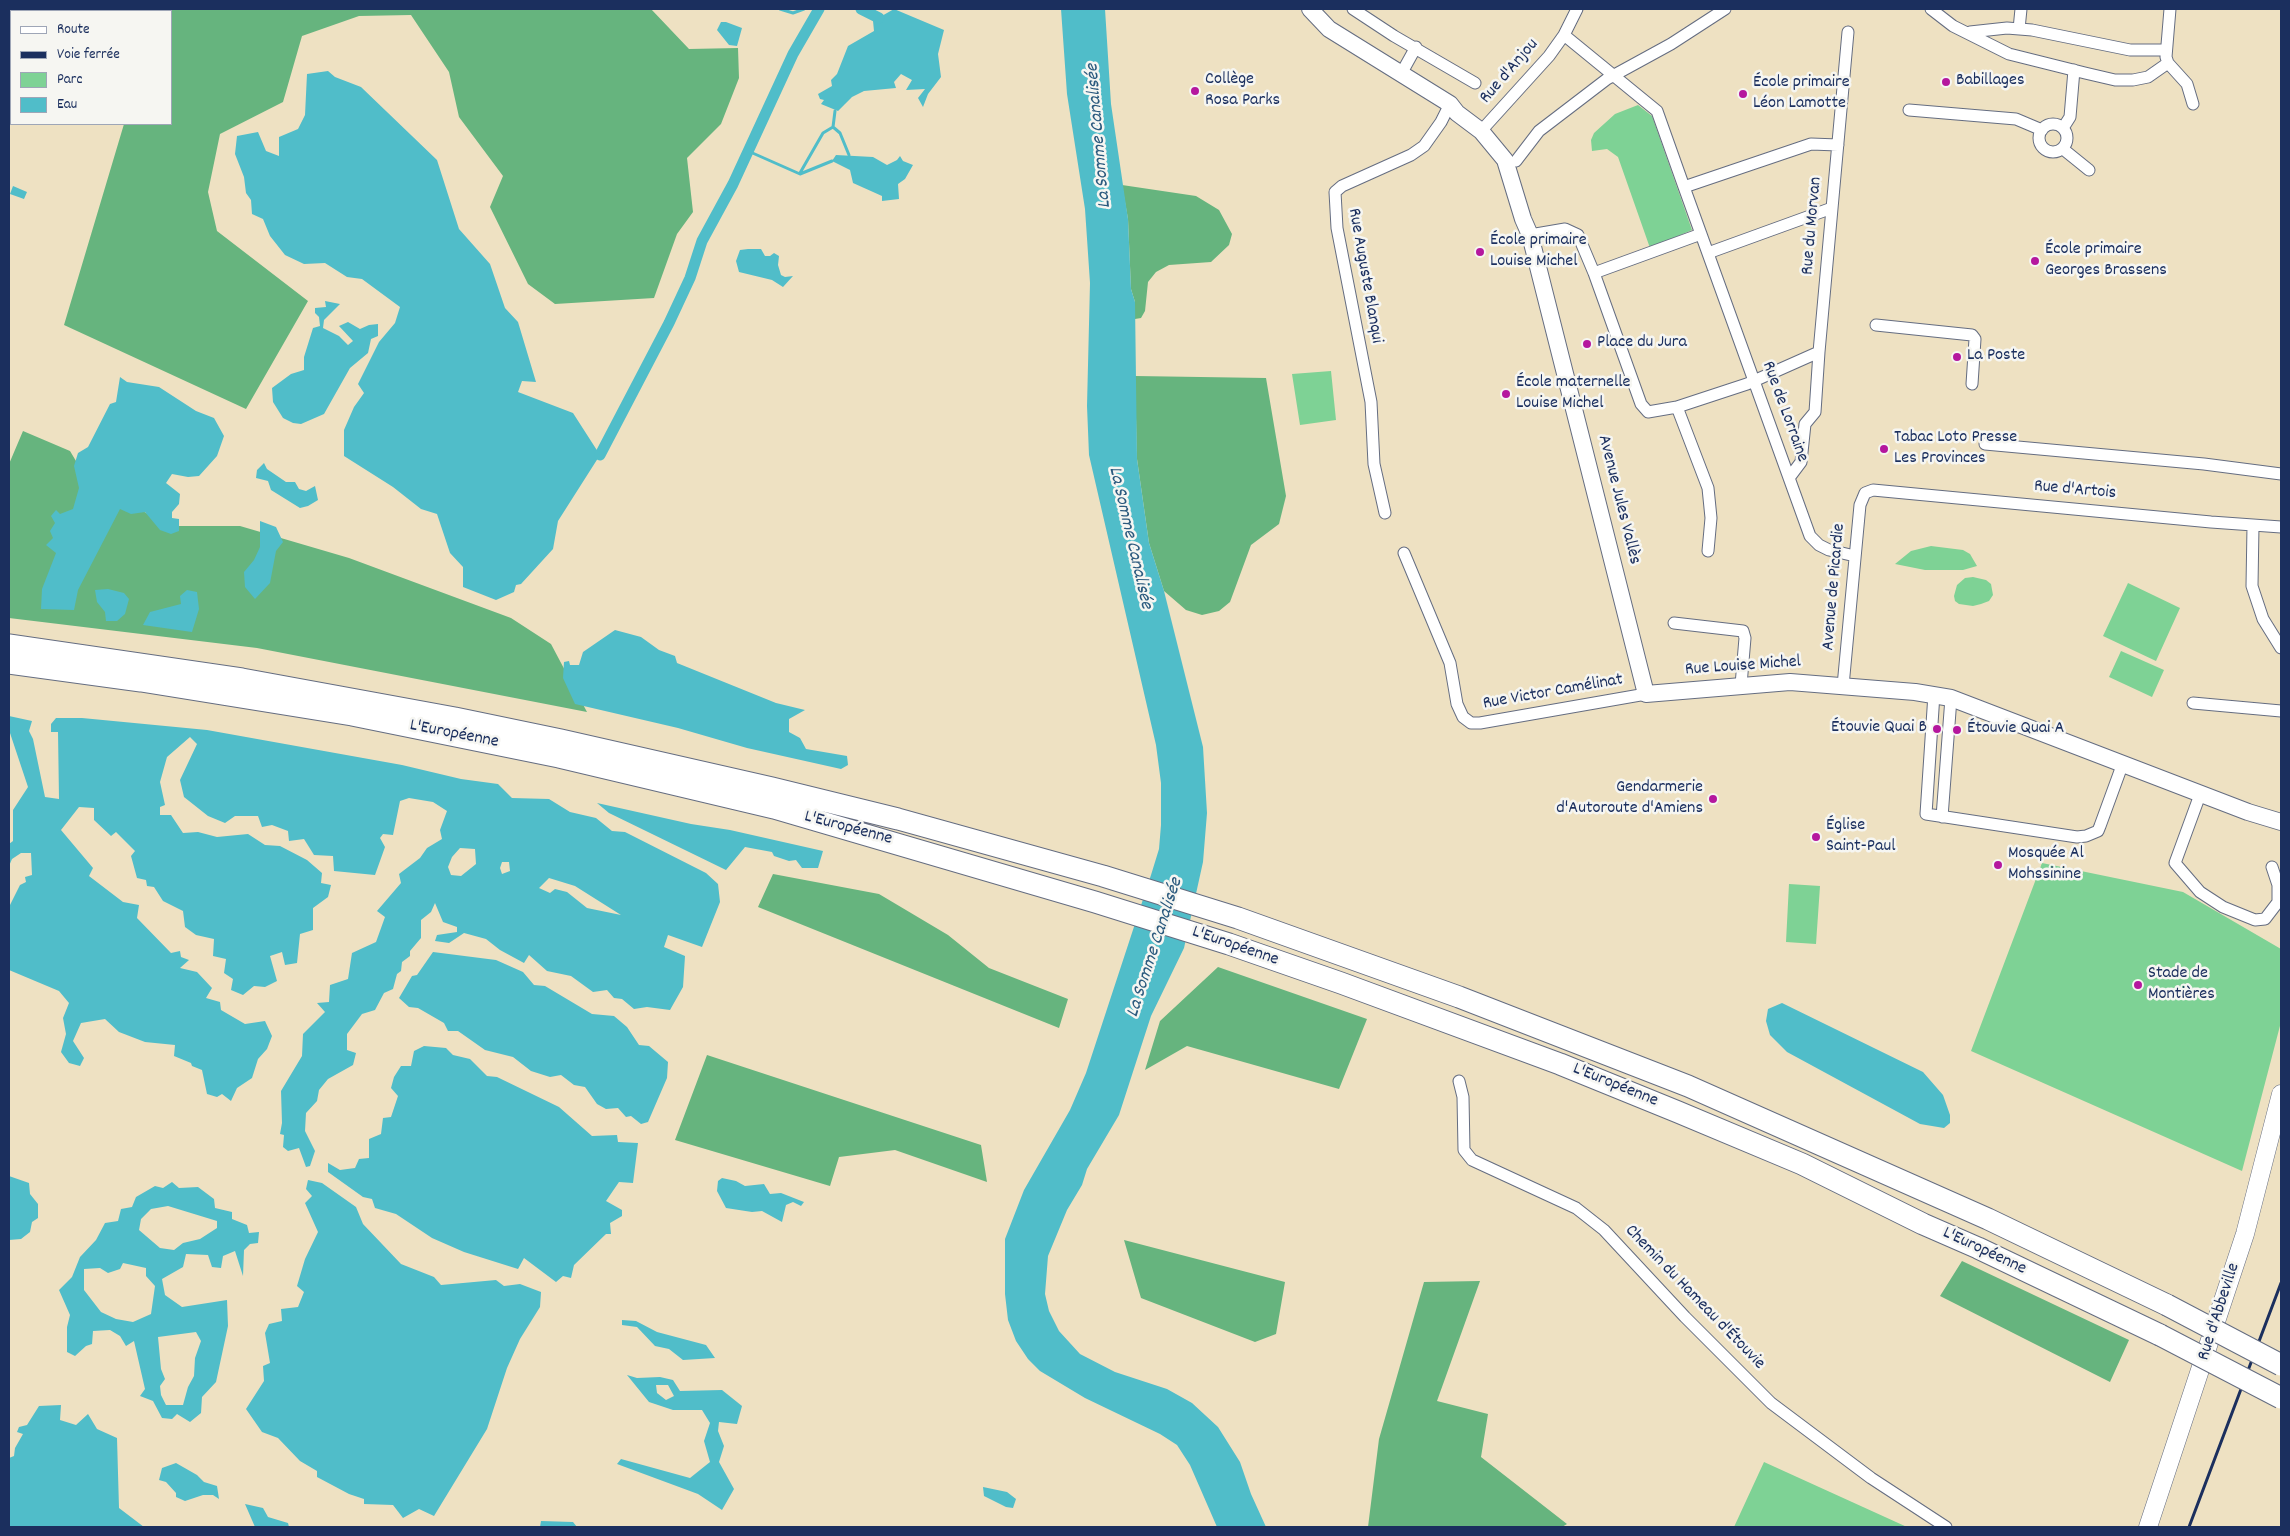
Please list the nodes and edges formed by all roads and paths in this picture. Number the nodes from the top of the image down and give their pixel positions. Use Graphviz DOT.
graph roads {
  1 [pos="1310,9"];
  2 [pos="1353,9"];
  3 [pos="1577,9"];
  4 [pos="1725,9"];
  5 [pos="1931,9"];
  6 [pos="2021,9"];
  7 [pos="2170,9"];
  8 [pos="2019,29"];
  9 [pos="1848,32"];
  10 [pos="1966,32"];
  11 [pos="1564,36"];
  12 [pos="1416,47"];
  13 [pos="2166,50"];
  14 [pos="2168,63"];
  15 [pos="2074,70"];
  16 [pos="1401,74"];
  17 [pos="1614,75"];
  18 [pos="1475,84"];
  19 [pos="1450,104"];
  20 [pos="2193,104"];
  21 [pos="1909,110"];
  22 [pos="1484,128"];
  23 [pos="2063,128"];
  24 [pos="2042,130"];
  25 [pos="1838,145"];
  26 [pos="1503,148"];
  27 [pos="2063,149"];
  28 [pos="1516,161"];
  29 [pos="2089,170"];
  30 [pos="1684,187"];
  31 [pos="1832,208"];
  32 [pos="1530,232"];
  33 [pos="1701,234"];
  34 [pos="1708,253"];
  35 [pos="1594,273"];
  36 [pos="1876,325"];
  37 [pos="1819,352"];
  38 [pos="1754,381"];
  39 [pos="1972,384"];
  40 [pos="1677,408"];
  41 [pos="1985,444"];
  42 [pos="2281,474"];
  43 [pos="1789,478"];
  44 [pos="1866,493"];
  45 [pos="1385,513"];
  46 [pos="2253,526"];
  47 [pos="2281,527"];
  48 [pos="1708,551"];
  49 [pos="1404,553"];
  50 [pos="1855,556"];
  51 [pos="1674,622"];
  52 [pos="9,645"];
  53 [pos="2281,648"];
  54 [pos="9,663"];
  55 [pos="1742,685"];
  56 [pos="1843,686"];
  57 [pos="1646,694"];
  58 [pos="1934,694"];
  59 [pos="1951,698"];
  60 [pos="2193,703"];
  61 [pos="2281,711"];
  62 [pos="2124,763"];
  63 [pos="2201,792"];
  64 [pos="1942,817"];
  65 [pos="2281,822"];
  66 [pos="2272,867"];
  67 [pos="1459,1081"];
  68 [pos="2281,1094"];
  69 [pos="2281,1365"];
  70 [pos="2281,1398"];
  71 [pos="1946,1527"];
  72 [pos="2148,1527"];
  1 -- 16 [label="street"];
  2 -- 12 [label="street, Rue d'Anjou"];
  3 -- 11 [label="street, Rue d'Anjou"];
  4 -- 17 [label="street"];
  5 -- 10 [label="street"];
  6 -- 8 [label="street"];
  7 -- 13 [label="street"];
  8 -- 10 [label="street"];
  8 -- 13 [label="street"];
  9 -- 25 [label="street, Rue du Morvan"];
  10 -- 15 [label="street"];
  11 -- 17 [label="street, Rue de Lorraine"];
  11 -- 22 [label="street, Rue d'Anjou"];
  12 -- 16 [label="street"];
  12 -- 18 [label="street, Rue d'Anjou"];
  13 -- 14 [label="street"];
  14 -- 15 [label="street"];
  14 -- 20 [label="street"];
  15 -- 23 [label="street"];
  16 -- 19 [label="street"];
  17 -- 28 [label="street"];
  17 -- 30 [label="street, Rue de Lorraine"];
  19 -- 22 [label="street"];
  19 -- 45 [label="street, Rue Auguste Blanqui"];
  21 -- 24 [label="street"];
  22 -- 26 [label="street"];
  23 -- 24 [label="street"];
  23 -- 27 [label="street"];
  24 -- 27 [label="street"];
  25 -- 30 [label="street"];
  25 -- 31 [label="street, Rue du Morvan"];
  26 -- 28 [label="street, Avenue Jules Vallès"];
  26 -- 32 [label="street, Avenue Jules Vallès"];
  27 -- 29 [label="street"];
  28 -- 32 [label="street, Avenue Jules Vallès"];
  30 -- 33 [label="street, Rue de Lorraine"];
  31 -- 34 [label="street"];
  31 -- 37 [label="street, Rue du Morvan"];
  32 -- 35 [label="street"];
  32 -- 57 [label="street, Avenue Jules Vallès"];
  33 -- 34 [label="street, Rue de Lorraine"];
  33 -- 35 [label="street"];
  34 -- 38 [label="street, Rue de Lorraine"];
  35 -- 40 [label="street"];
  36 -- 39 [label="street"];
  37 -- 38 [label="street"];
  37 -- 43 [label="street, Rue du Morvan"];
  38 -- 40 [label="street"];
  38 -- 43 [label="street, Rue de Lorraine"];
  40 -- 48 [label="street"];
  41 -- 42 [label="street"];
  43 -- 50 [label="street, Rue de Lorraine"];
  44 -- 46 [label="street, Rue d'Artois"];
  44 -- 50 [label="street, Avenue de Picardie"];
  46 -- 47 [label="street, Rue d'Artois"];
  46 -- 53 [label="street"];
  49 -- 57 [label="street, Rue Victor Camélinat"];
  50 -- 56 [label="street, Avenue de Picardie"];
  51 -- 55 [label="street"];
  52 -- 69 [label="highway, L'Européenne, bridge"];
  54 -- 70 [label="highway, L'Européenne, bridge"];
  55 -- 56 [label="street, Rue Louise Michel"];
  55 -- 57 [label="street, Rue Louise Michel"];
  56 -- 58 [label="street, Rue Louise Michel"];
  58 -- 59 [label="street, Rue Louise Michel"];
  58 -- 64 [label="street"];
  59 -- 62 [label="street, Rue Louise Michel"];
  59 -- 64 [label="street"];
  60 -- 61 [label="street"];
  62 -- 63 [label="street, Rue Louise Michel"];
  62 -- 64 [label="street"];
  63 -- 65 [label="street, Rue Louise Michel"];
  63 -- 66 [label="street"];
  67 -- 71 [label="street, Chemin du Hameau d'Étouvie"];
  68 -- 72 [label="main road, Rue d'Abbeville"];
}
